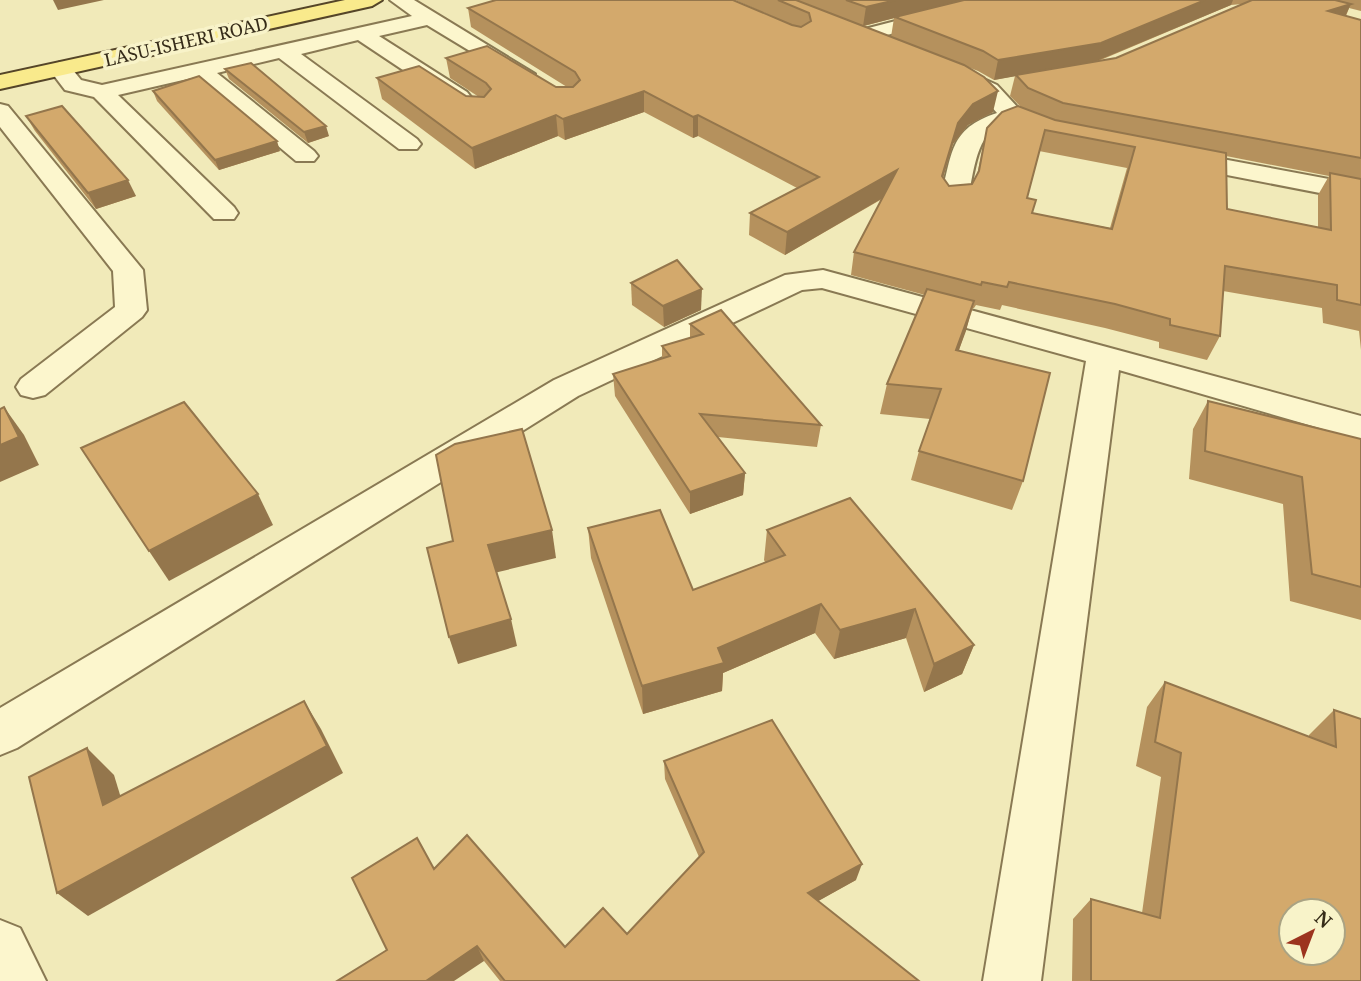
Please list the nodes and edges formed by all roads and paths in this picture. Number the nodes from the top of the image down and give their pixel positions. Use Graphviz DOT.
graph roads {
  1 [pos="311,0"];
  2 [pos="372,0"];
  3 [pos="400,0"];
  4 [pos="1000,0"];
  5 [pos="430,18"];
  6 [pos="835,26"];
  7 [pos="364,35"];
  8 [pos="860,36"];
  9 [pos="897,50"];
  10 [pos="286,52"];
  11 [pos="933,64"];
  12 [pos="0,66"];
  13 [pos="60,69"];
  14 [pos="203,72"];
  15 [pos="0,82"];
  16 [pos="544,86"];
  17 [pos="1014,86"];
  18 [pos="989,90"];
  19 [pos="102,92"];
  20 [pos="479,110"];
  21 [pos="0,112"];
  22 [pos="1013,116"];
  23 [pos="1074,138"];
  24 [pos="408,144"];
  25 [pos="1151,154"];
  26 [pos="305,156"];
  27 [pos="1361,194"];
  28 [pos="954,199"];
  29 [pos="223,213"];
  30 [pos="1104,355"];
  31 [pos="33,387"];
  32 [pos="1361,428"];
  33 [pos="0,733"];
  34 [pos="0,948"];
  35 [pos="17,981"];
  36 [pos="1012,981"];
  1 -- 12 [label="main road, LASU-ISHERI ROAD"];
  2 -- 13 [label="main road, LASU-ISHERI ROAD"];
  3 -- 5 [label="street"];
  4 -- 8 [label="street"];
  5 -- 7 [label="street"];
  5 -- 16 [label="street"];
  6 -- 8 [label="street"];
  7 -- 10 [label="street"];
  7 -- 20 [label="street"];
  8 -- 9 [label="street"];
  10 -- 14 [label="street"];
  10 -- 24 [label="street"];
  11 -- 18 [label="street"];
  13 -- 15 [label="main road, LASU-ISHERI ROAD"];
  13 -- 19 [label="street"];
  14 -- 19 [label="street"];
  14 -- 26 [label="street"];
  17 -- 18 [label="street"];
  18 -- 22 [label="street"];
  19 -- 29 [label="street"];
  21 -- 31 [label="street"];
  22 -- 23 [label="street"];
  22 -- 28 [label="street"];
  25 -- 27 [label="street"];
  30 -- 32 [label="street"];
  30 -- 33 [label="street"];
  30 -- 36 [label="street"];
  34 -- 35 [label="street"];
}
